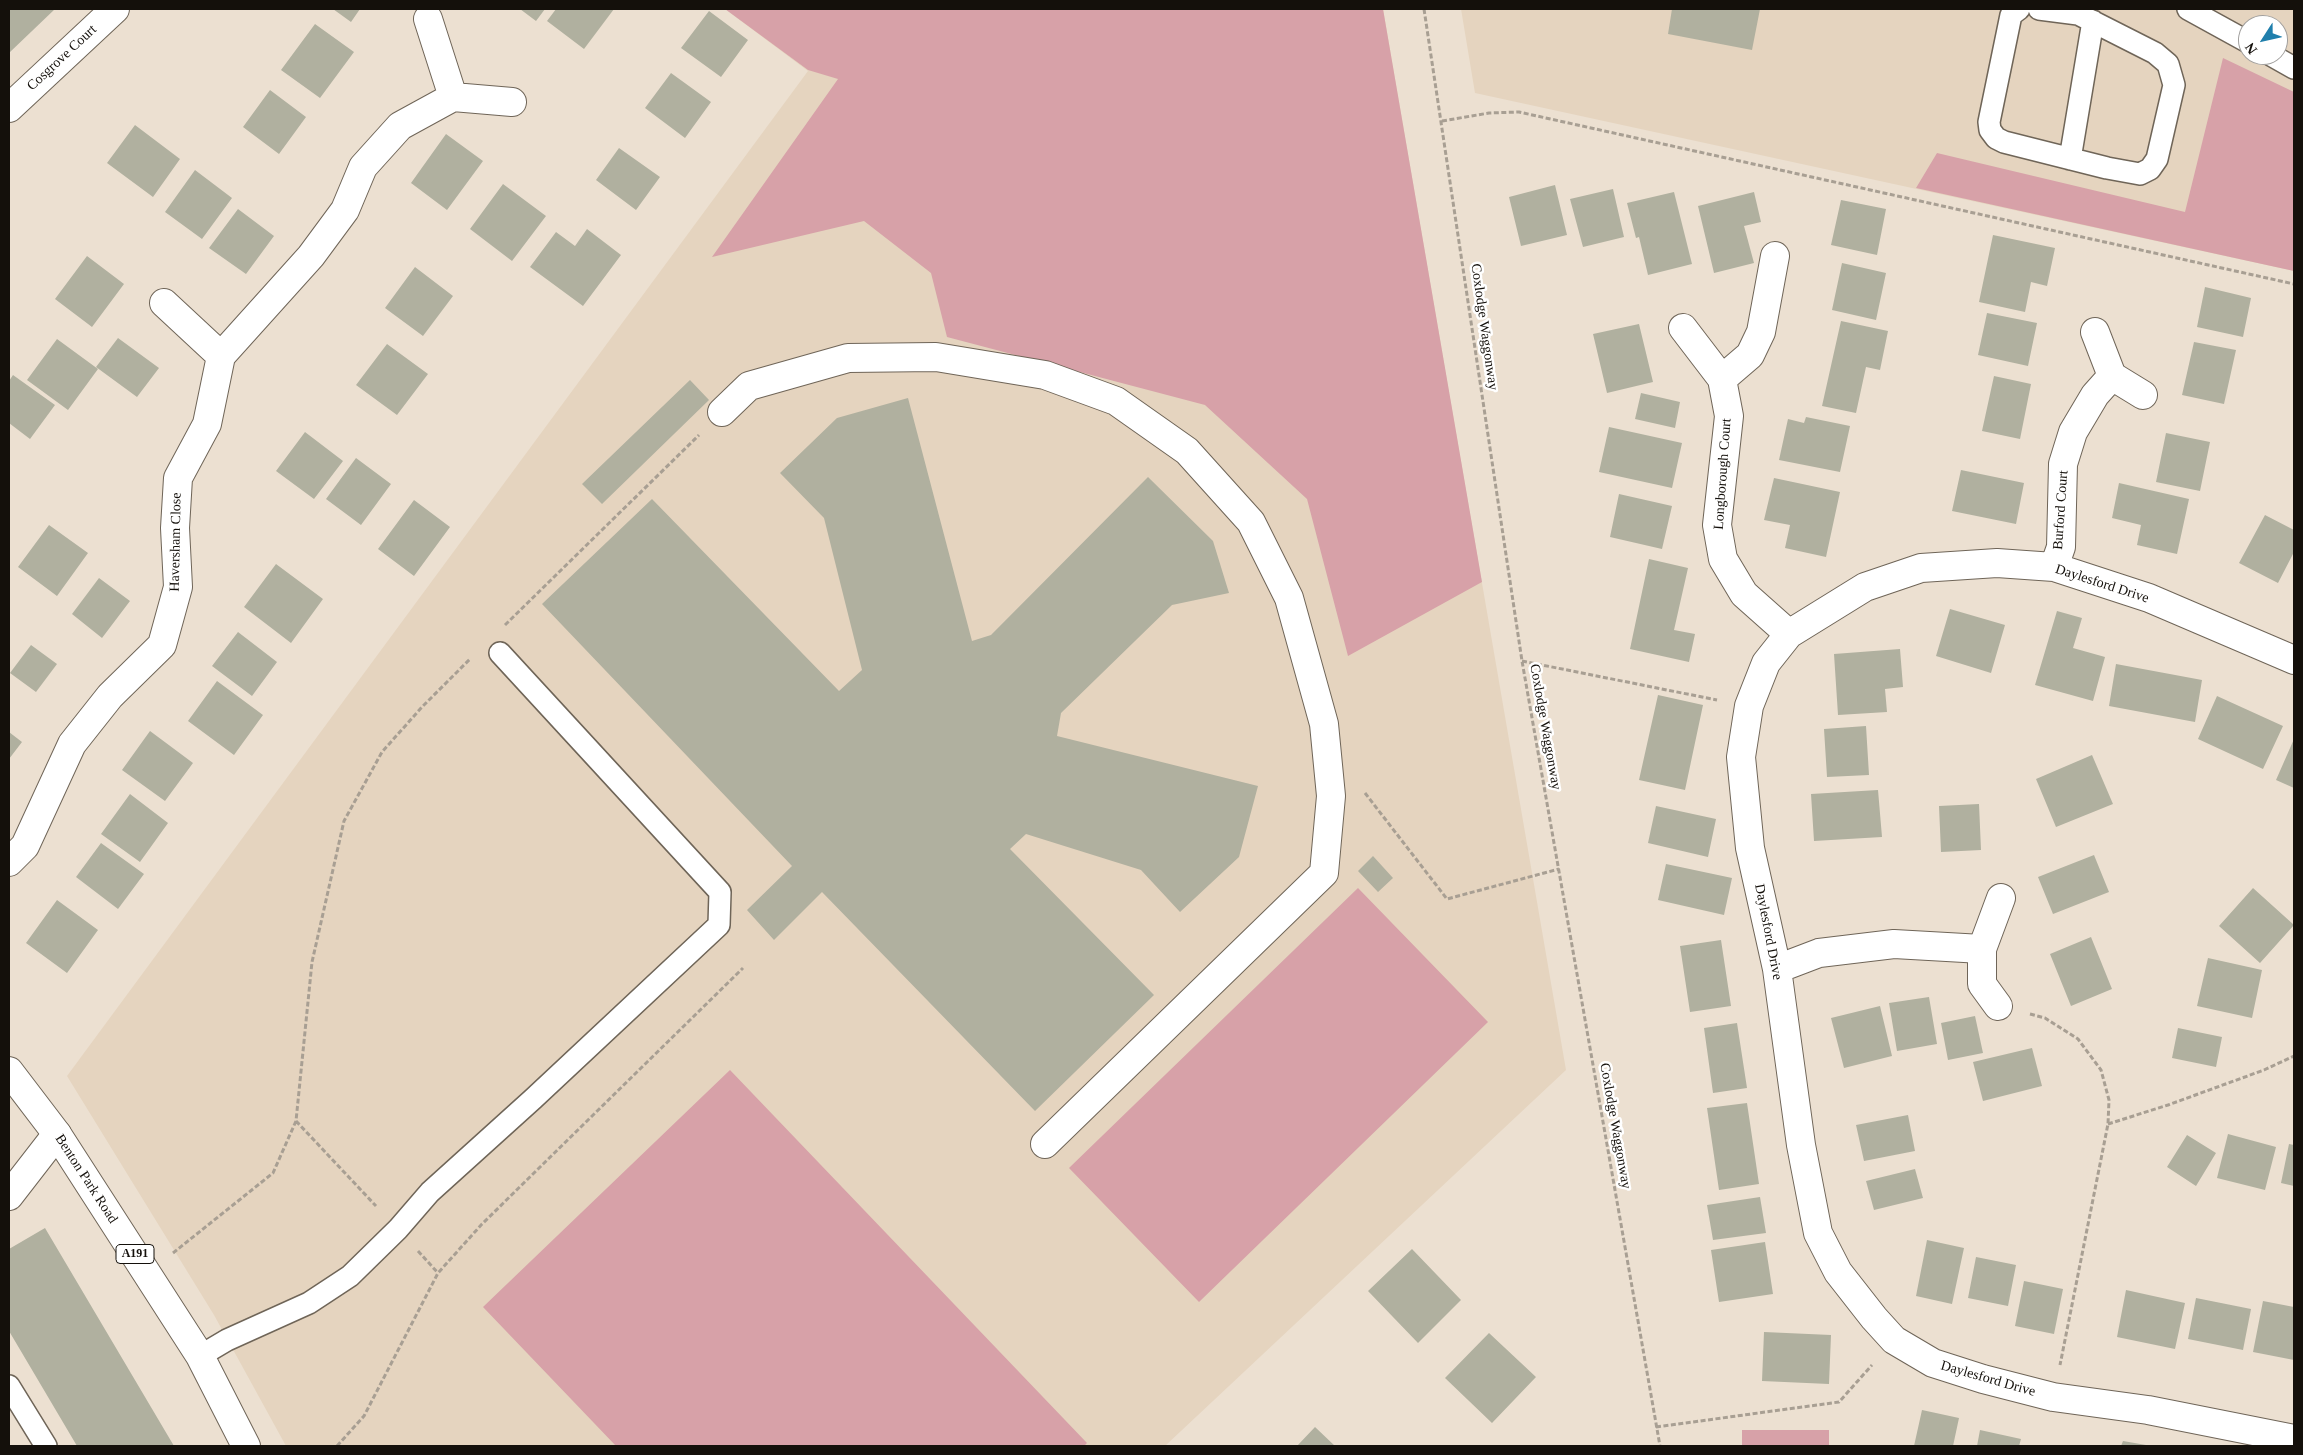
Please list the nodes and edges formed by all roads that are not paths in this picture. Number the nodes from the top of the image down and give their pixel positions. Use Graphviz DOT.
graph roads {
  1 [pos="116,9"];
  2 [pos="2019,9"];
  3 [pos="2039,9"];
  4 [pos="2188,9"];
  5 [pos="2084,15"];
  6 [pos="428,19"];
  7 [pos="2238,36"];
  8 [pos="453,97"];
  9 [pos="512,102"];
  10 [pos="9,108"];
  11 [pos="2070,159"];
  12 [pos="1775,256"];
  13 [pos="164,302"];
  14 [pos="1683,328"];
  15 [pos="2095,332"];
  16 [pos="220,356"];
  17 [pos="2112,376"];
  18 [pos="1722,379"];
  19 [pos="2143,395"];
  20 [pos="722,412"];
  21 [pos="2054,567"];
  22 [pos="1789,634"];
  23 [pos="500,654"];
  24 [pos="2294,660"];
  25 [pos="9,862"];
  26 [pos="2001,898"];
  27 [pos="1982,949"];
  28 [pos="1776,969"];
  29 [pos="1998,1006"];
  30 [pos="9,1071"];
  31 [pos="57,1134"];
  32 [pos="1045,1144"];
  33 [pos="9,1196"];
  34 [pos="200,1356"];
  35 [pos="9,1386"];
  36 [pos="2239,1437"];
  37 [pos="2294,1439"];
  38 [pos="46,1446"];
  39 [pos="246,1446"];
  1 -- 10 [label="street, Cosgrove Court"];
  2 -- 11 [label="lane"];
  3 -- 5 [label="lane"];
  4 -- 7 [label="lane"];
  5 -- 11 [label="lane"];
  5 -- 11 [label="lane"];
  6 -- 8 [label="street"];
  8 -- 9 [label="street"];
  8 -- 16 [label="street"];
  12 -- 18 [label="street"];
  13 -- 16 [label="street"];
  14 -- 18 [label="street, Longborough Court"];
  15 -- 17 [label="street"];
  16 -- 25 [label="street, Haversham Close"];
  17 -- 19 [label="street"];
  17 -- 21 [label="street, Burford Court"];
  18 -- 22 [label="street, Longborough Court"];
  20 -- 32 [label="street"];
  21 -- 22 [label="street, Daylesford Drive"];
  21 -- 24 [label="street, Daylesford Drive"];
  22 -- 28 [label="street, Daylesford Drive"];
  23 -- 34 [label="lane"];
  26 -- 27 [label="street"];
  27 -- 28 [label="street"];
  27 -- 29 [label="street"];
  28 -- 36 [label="street, Daylesford Drive"];
  30 -- 31 [label="street, Benton Park Road / A191"];
  31 -- 33 [label="street"];
  31 -- 34 [label="street, Benton Park Road / A191"];
  34 -- 39 [label="street, Benton Park Road / A191"];
  35 -- 38 [label="lane"];
  36 -- 37 [label="street, Daylesford Drive"];
}
